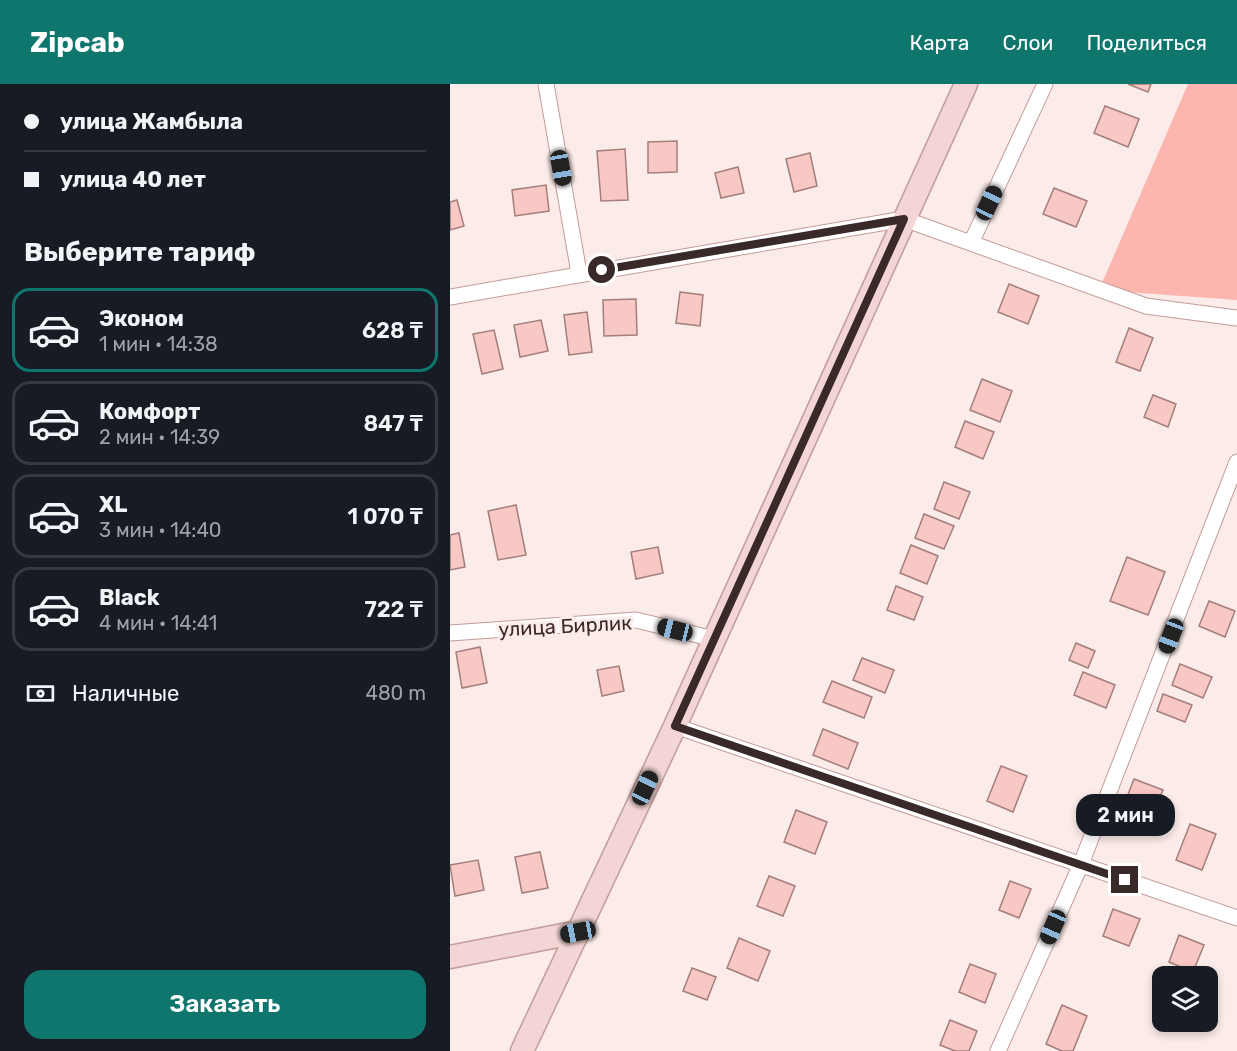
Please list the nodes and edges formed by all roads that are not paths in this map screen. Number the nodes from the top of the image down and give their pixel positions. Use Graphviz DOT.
graph roads {
  1 [pos="546,84"];
  2 [pos="966,84"];
  3 [pos="1045,84"];
  4 [pos="904,219"];
  5 [pos="971,243"];
  6 [pos="579,273"];
  7 [pos="450,297"];
  8 [pos="1235,320"];
  9 [pos="1237,462"];
  10 [pos="450,633"];
  11 [pos="714,639"];
  12 [pos="675,726"];
  13 [pos="1081,864"];
  14 [pos="1237,918"];
  15 [pos="578,932"];
  16 [pos="450,957"];
  17 [pos="522,1051"];
  18 [pos="998,1051"];
  1 -- 6 [label="street"];
  2 -- 4 [label="main road"];
  3 -- 5 [label="street"];
  4 -- 5 [label="street"];
  4 -- 6 [label="street"];
  4 -- 11 [label="main road"];
  5 -- 8 [label="street"];
  6 -- 7 [label="street"];
  9 -- 13 [label="street"];
  10 -- 11 [label="street, улица Бирлик"];
  11 -- 12 [label="main road"];
  12 -- 13 [label="street"];
  12 -- 15 [label="main road"];
  13 -- 14 [label="street"];
  13 -- 18 [label="street"];
  15 -- 16 [label="main road"];
  15 -- 17 [label="main road"];
}
